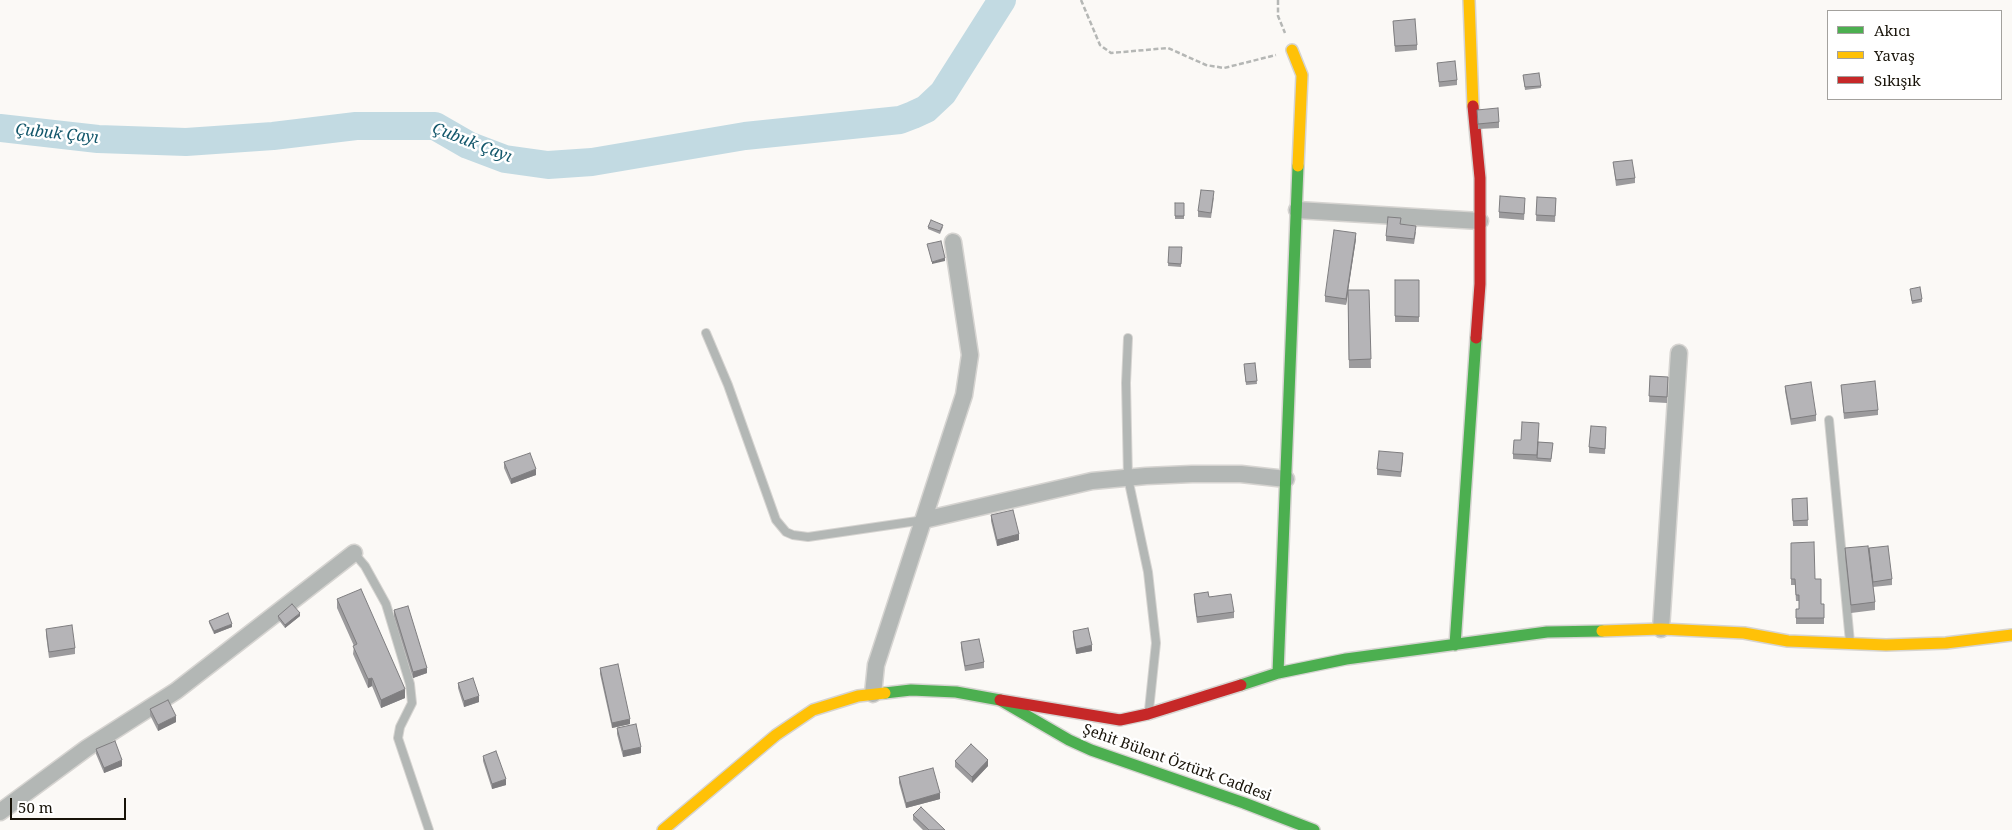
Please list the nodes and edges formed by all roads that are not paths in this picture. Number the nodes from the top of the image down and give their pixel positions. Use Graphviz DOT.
graph roads {
  1 [pos="1469,0"];
  2 [pos="1292,50"];
  3 [pos="1297,210"];
  4 [pos="1480,221"];
  5 [pos="953,242"];
  6 [pos="706,333"];
  7 [pos="1128,338"];
  8 [pos="1679,353"];
  9 [pos="1829,420"];
  10 [pos="1128,478"];
  11 [pos="1286,479"];
  12 [pos="924,520"];
  13 [pos="354,553"];
  14 [pos="1661,628"];
  15 [pos="2012,636"];
  16 [pos="1850,642"];
  17 [pos="1455,645"];
  18 [pos="1278,673"];
  19 [pos="873,694"];
  20 [pos="1000,700"];
  21 [pos="1148,714"];
  22 [pos="0,812"];
  23 [pos="429,830"];
  24 [pos="663,830"];
  25 [pos="1314,830"];
  1 -- 4 [label="street"];
  2 -- 3 [label="street"];
  3 -- 4 [label="street"];
  3 -- 11 [label="street"];
  4 -- 17 [label="street"];
  5 -- 12 [label="street"];
  6 -- 12 [label="lane"];
  7 -- 10 [label="lane"];
  8 -- 14 [label="street"];
  9 -- 16 [label="lane"];
  10 -- 11 [label="street"];
  10 -- 12 [label="street"];
  10 -- 21 [label="lane"];
  11 -- 18 [label="street"];
  12 -- 19 [label="street"];
  13 -- 22 [label="street"];
  13 -- 23 [label="lane"];
  14 -- 16 [label="street"];
  14 -- 17 [label="street"];
  15 -- 16 [label="street"];
  17 -- 18 [label="street"];
  18 -- 21 [label="street"];
  19 -- 20 [label="street, Şehit Bülent Öztürk Caddesi"];
  19 -- 24 [label="street, Şehit Bülent Öztürk Caddesi"];
  20 -- 21 [label="street"];
  20 -- 25 [label="street, Şehit Bülent Öztürk Caddesi"];
}
